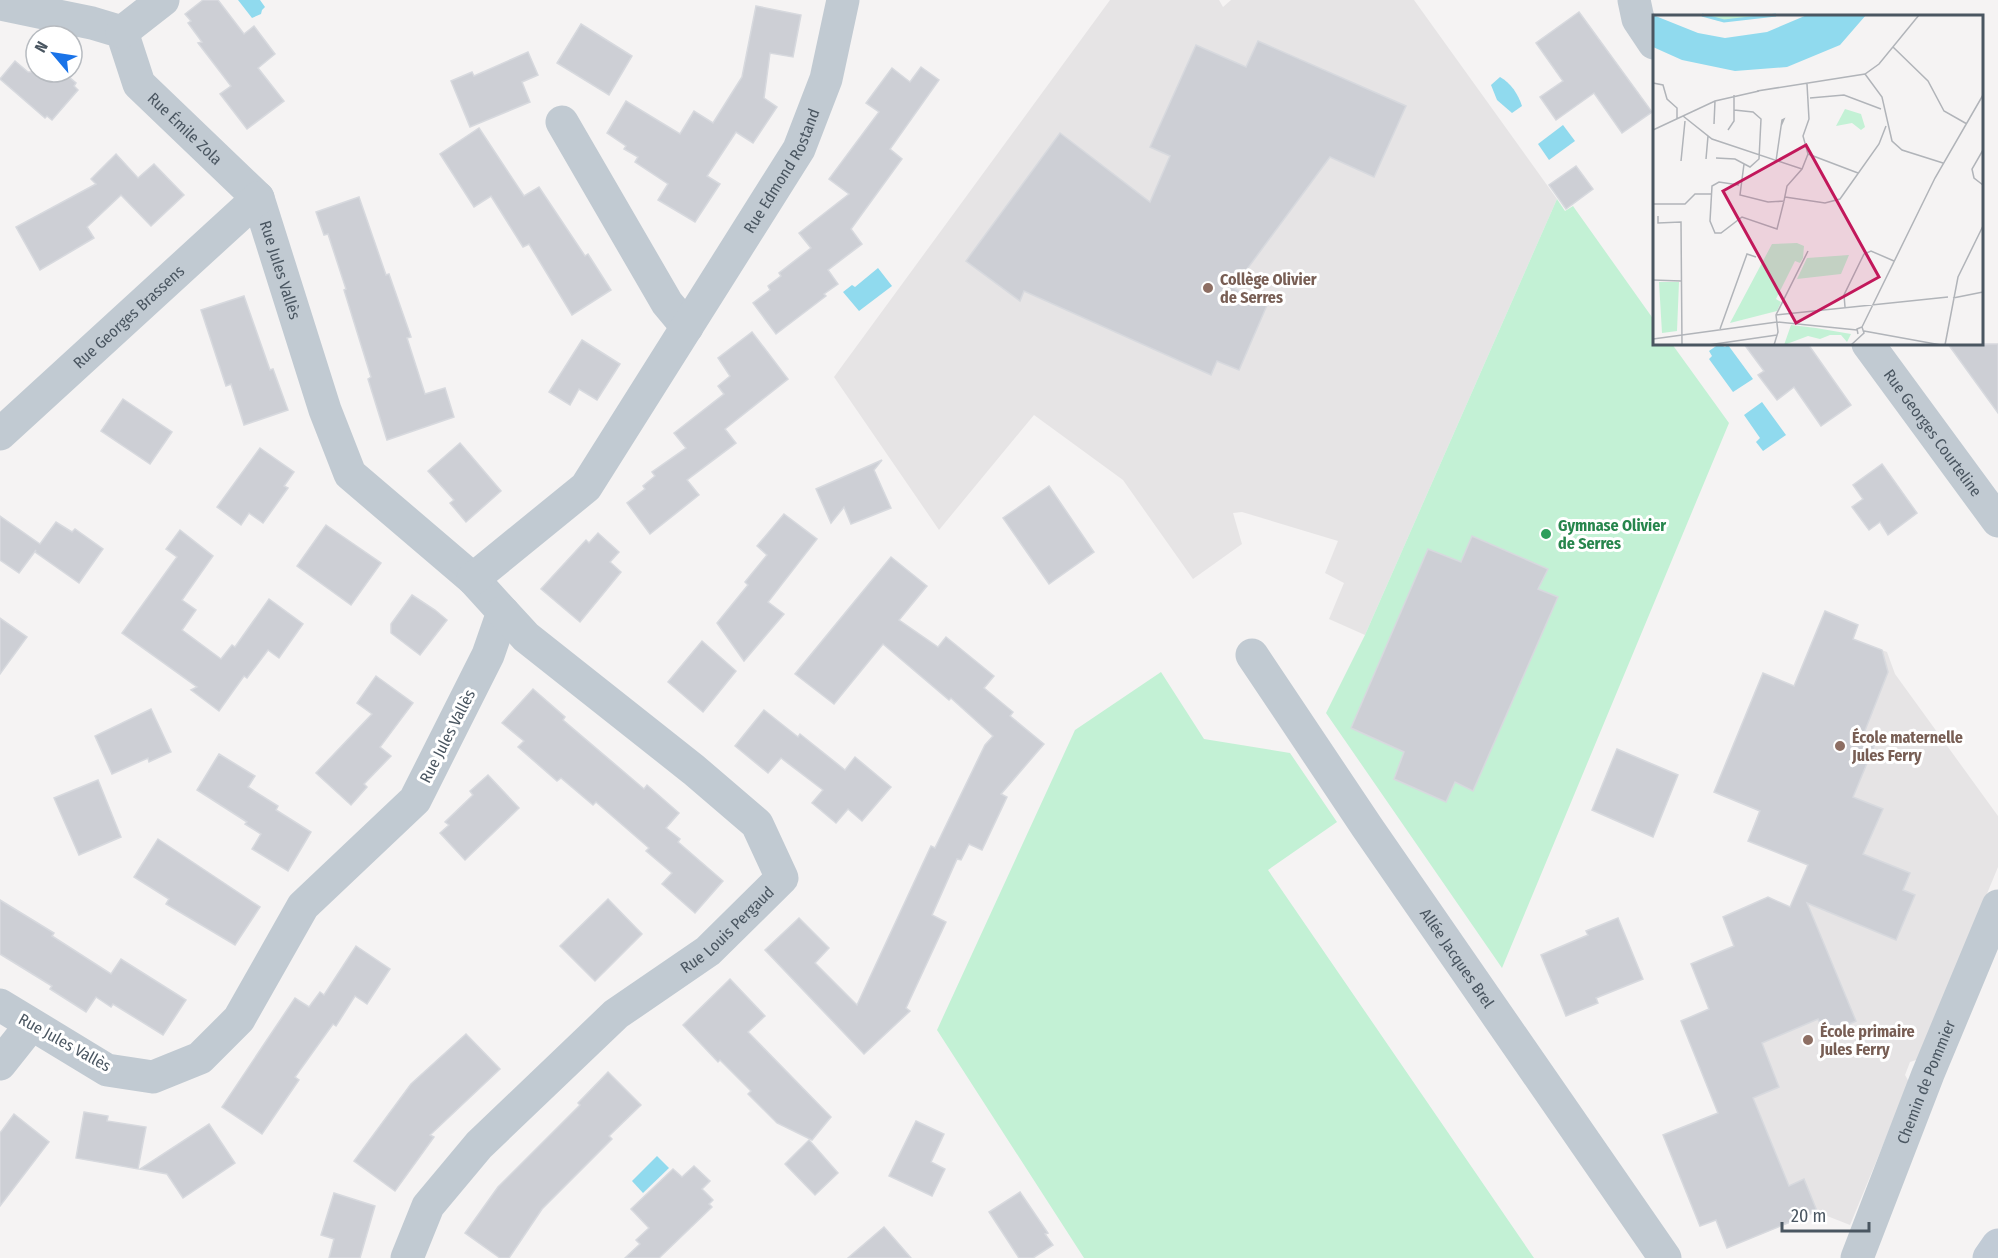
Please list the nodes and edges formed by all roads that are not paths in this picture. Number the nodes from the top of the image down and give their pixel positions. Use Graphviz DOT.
graph roads {
  1 [pos="163,0"];
  2 [pos="843,0"];
  3 [pos="1634,0"];
  4 [pos="0,4"];
  5 [pos="122,32"];
  6 [pos="1653,42"];
  7 [pos="562,122"];
  8 [pos="258,198"];
  9 [pos="687,327"];
  10 [pos="1869,345"];
  11 [pos="0,434"];
  12 [pos="1998,521"];
  13 [pos="473,579"];
  14 [pos="503,612"];
  15 [pos="1252,655"];
  16 [pos="1998,906"];
  17 [pos="0,1005"];
  18 [pos="31,1025"];
  19 [pos="0,1064"];
  20 [pos="1998,1245"];
  21 [pos="407,1258"];
  22 [pos="1665,1258"];
  23 [pos="1857,1258"];
  24 [pos="1989,1258"];
  1 -- 5 [label="street"];
  2 -- 9 [label="street, Rue Edmond Rostand"];
  3 -- 6 [label="street"];
  4 -- 5 [label="street"];
  5 -- 8 [label="street, Rue Émile Zola"];
  7 -- 9 [label="street"];
  8 -- 11 [label="street, Rue Georges Brassens"];
  8 -- 13 [label="street, Rue Jules Vallès"];
  9 -- 13 [label="street, Rue Edmond Rostand"];
  10 -- 12 [label="street, Rue Georges Courteline"];
  13 -- 14 [label="street, Rue Jules Vallès"];
  14 -- 18 [label="street, Rue Jules Vallès"];
  14 -- 21 [label="street, Rue Louis Pergaud"];
  15 -- 22 [label="street, Allée Jacques Brel"];
  16 -- 23 [label="street, Chemin de Pommier"];
  17 -- 18 [label="street, Rue Jules Vallès"];
  18 -- 19 [label="street"];
  20 -- 24 [label="street"];
}
